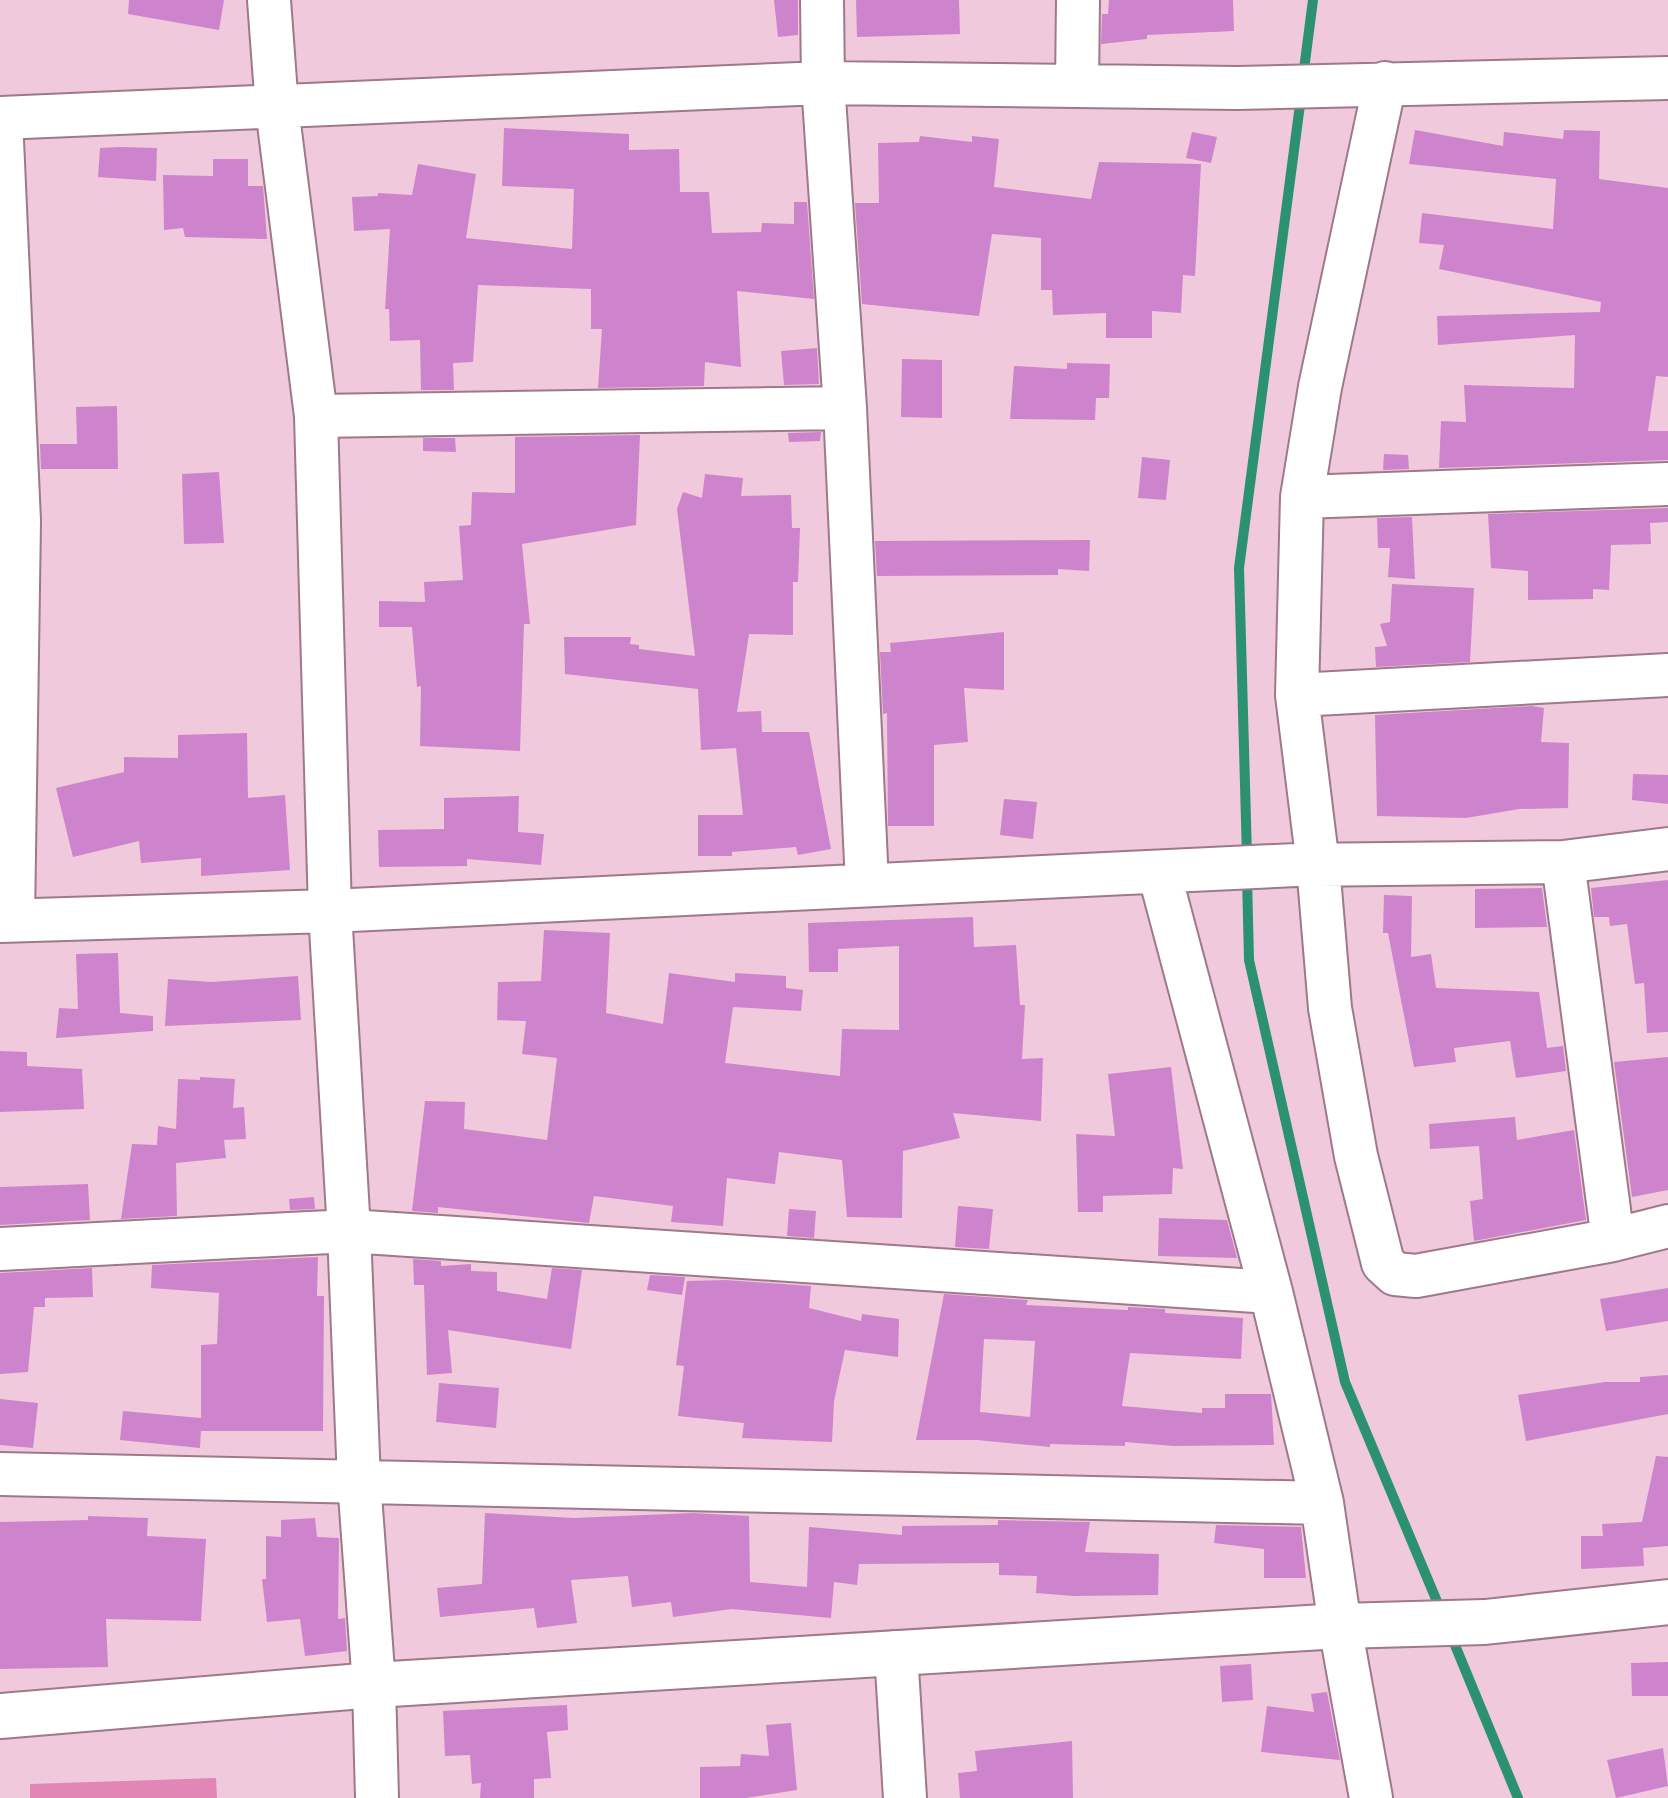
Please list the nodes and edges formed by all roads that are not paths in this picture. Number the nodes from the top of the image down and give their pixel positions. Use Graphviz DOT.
graph roads {
  1 [pos="269,0"];
  2 [pos="822,0"];
  3 [pos="1078,0"];
  4 [pos="1668,78"];
  5 [pos="823,83"];
  6 [pos="1375,83"];
  7 [pos="1077,86"];
  8 [pos="277,108"];
  9 [pos="0,118"];
  10 [pos="845,408"];
  11 [pos="316,416"];
  12 [pos="1668,484"];
  13 [pos="1302,497"];
  14 [pos="1668,675"];
  15 [pos="1297,695"];
  16 [pos="1668,849"];
  17 [pos="1563,862"];
  18 [pos="1307,865"];
  19 [pos="1175,872"];
  20 [pos="867,884"];
  21 [pos="330,911"];
  22 [pos="6,920"];
  23 [pos="1668,1226"];
  24 [pos="349,1231"];
  25 [pos="1613,1240"];
  26 [pos="0,1249"];
  27 [pos="1271,1292"];
  28 [pos="0,1474"];
  29 [pos="359,1481"];
  30 [pos="1322,1503"];
  31 [pos="1668,1602"];
  32 [pos="1340,1626"];
  33 [pos="896,1652"];
  34 [pos="374,1685"];
  35 [pos="0,1716"];
  36 [pos="377,1798"];
  37 [pos="905,1798"];
  38 [pos="1371,1798"];
  1 -- 8 [label="street"];
  2 -- 5 [label="street"];
  3 -- 7 [label="street"];
  4 -- 6 [label="street"];
  5 -- 7 [label="street"];
  5 -- 8 [label="street"];
  5 -- 10 [label="street"];
  6 -- 7 [label="street"];
  6 -- 13 [label="street"];
  8 -- 9 [label="street"];
  8 -- 11 [label="street"];
  9 -- 22 [label="street"];
  10 -- 11 [label="street"];
  10 -- 20 [label="street"];
  11 -- 21 [label="street"];
  12 -- 13 [label="street"];
  13 -- 15 [label="street"];
  14 -- 15 [label="street"];
  15 -- 18 [label="street"];
  16 -- 17 [label="street"];
  17 -- 18 [label="street"];
  17 -- 25 [label="street"];
  18 -- 19 [label="street"];
  18 -- 25 [label="street"];
  19 -- 20 [label="street"];
  19 -- 27 [label="street"];
  20 -- 21 [label="street"];
  21 -- 22 [label="street"];
  21 -- 24 [label="street"];
  23 -- 25 [label="street"];
  24 -- 26 [label="street"];
  24 -- 27 [label="street"];
  24 -- 29 [label="street"];
  27 -- 30 [label="street"];
  28 -- 29 [label="street"];
  29 -- 30 [label="street"];
  29 -- 34 [label="street"];
  30 -- 32 [label="street"];
  31 -- 32 [label="main road"];
  32 -- 33 [label="main road"];
  32 -- 38 [label="street"];
  33 -- 34 [label="main road"];
  33 -- 37 [label="street"];
  34 -- 35 [label="main road"];
  34 -- 36 [label="street"];
}
